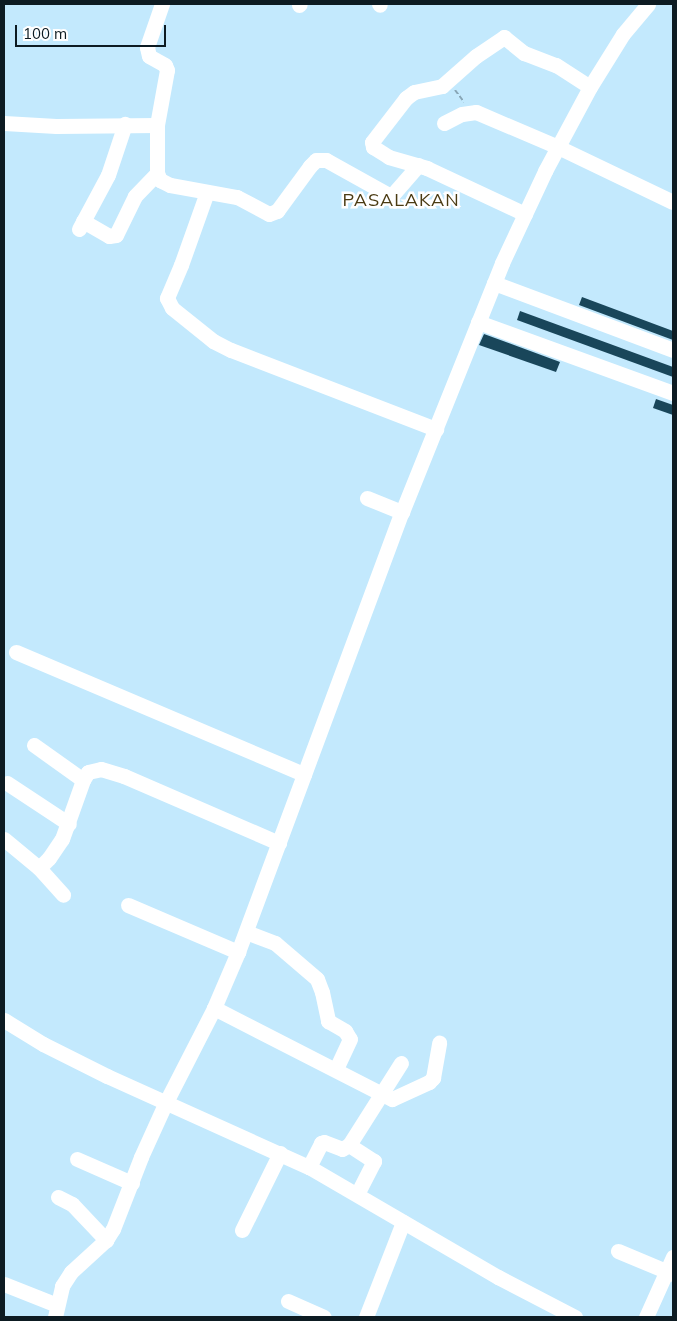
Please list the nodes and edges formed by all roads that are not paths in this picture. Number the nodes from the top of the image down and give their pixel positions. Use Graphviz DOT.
graph roads {
  1 [pos="162,4"];
  2 [pos="648,4"];
  3 [pos="590,87"];
  4 [pos="444,122"];
  5 [pos="4,123"];
  6 [pos="126,124"];
  7 [pos="157,125"];
  8 [pos="558,147"];
  9 [pos="418,165"];
  10 [pos="157,173"];
  11 [pos="207,192"];
  12 [pos="673,202"];
  13 [pos="525,214"];
  14 [pos="494,283"];
  15 [pos="478,322"];
  16 [pos="673,350"];
  17 [pos="673,393"];
  18 [pos="436,429"];
  19 [pos="367,498"];
  20 [pos="402,512"];
  21 [pos="16,652"];
  22 [pos="34,745"];
  23 [pos="304,774"];
  24 [pos="83,780"];
  25 [pos="7,783"];
  26 [pos="69,824"];
  27 [pos="4,839"];
  28 [pos="279,843"];
  29 [pos="39,868"];
  30 [pos="63,895"];
  31 [pos="128,905"];
  32 [pos="246,932"];
  33 [pos="238,952"];
  34 [pos="214,1008"];
  35 [pos="4,1020"];
  36 [pos="439,1043"];
  37 [pos="401,1063"];
  38 [pos="336,1069"];
  39 [pos="382,1095"];
  40 [pos="166,1102"];
  41 [pos="349,1146"];
  42 [pos="280,1153"];
  43 [pos="77,1159"];
  44 [pos="310,1167"];
  45 [pos="132,1183"];
  46 [pos="357,1194"];
  47 [pos="58,1197"];
  48 [pos="404,1222"];
  49 [pos="242,1230"];
  50 [pos="106,1240"];
  51 [pos="618,1251"];
  52 [pos="673,1258"];
  53 [pos="670,1273"];
  54 [pos="4,1284"];
  55 [pos="288,1301"];
  56 [pos="56,1311"];
  57 [pos="317,1316"];
  58 [pos="366,1317"];
  59 [pos="576,1317"];
  60 [pos="646,1317"];
  1 -- 7 [label="street"];
  2 -- 3 [label="street"];
  3 -- 8 [label="street"];
  3 -- 9 [label="street"];
  4 -- 8 [label="street"];
  5 -- 6 [label="street"];
  6 -- 7 [label="street"];
  6 -- 10 [label="street"];
  7 -- 10 [label="street"];
  8 -- 12 [label="street"];
  8 -- 13 [label="street"];
  9 -- 11 [label="street"];
  9 -- 13 [label="street"];
  10 -- 11 [label="street"];
  11 -- 18 [label="street"];
  13 -- 14 [label="street"];
  14 -- 15 [label="street"];
  14 -- 16 [label="street"];
  15 -- 17 [label="street"];
  15 -- 18 [label="street"];
  18 -- 20 [label="street"];
  19 -- 20 [label="street"];
  20 -- 23 [label="street"];
  21 -- 23 [label="street"];
  22 -- 24 [label="street"];
  23 -- 28 [label="street"];
  24 -- 26 [label="street"];
  24 -- 28 [label="street"];
  25 -- 26 [label="street"];
  26 -- 29 [label="street"];
  27 -- 29 [label="street"];
  28 -- 32 [label="street"];
  29 -- 30 [label="street"];
  31 -- 33 [label="street"];
  32 -- 33 [label="street"];
  32 -- 38 [label="street"];
  33 -- 34 [label="street"];
  34 -- 38 [label="street"];
  34 -- 40 [label="street"];
  35 -- 40 [label="street"];
  36 -- 39 [label="street"];
  37 -- 39 [label="street"];
  38 -- 39 [label="street"];
  39 -- 41 [label="street"];
  40 -- 42 [label="street"];
  40 -- 45 [label="street"];
  41 -- 44 [label="street"];
  41 -- 46 [label="street"];
  42 -- 44 [label="street"];
  42 -- 49 [label="street"];
  43 -- 45 [label="street"];
  44 -- 46 [label="street"];
  45 -- 50 [label="street"];
  46 -- 48 [label="street"];
  47 -- 50 [label="street"];
  48 -- 58 [label="street"];
  48 -- 59 [label="street"];
  50 -- 56 [label="street"];
  51 -- 53 [label="street"];
  52 -- 53 [label="street"];
  53 -- 60 [label="street"];
  54 -- 56 [label="street"];
  55 -- 57 [label="street"];
}
